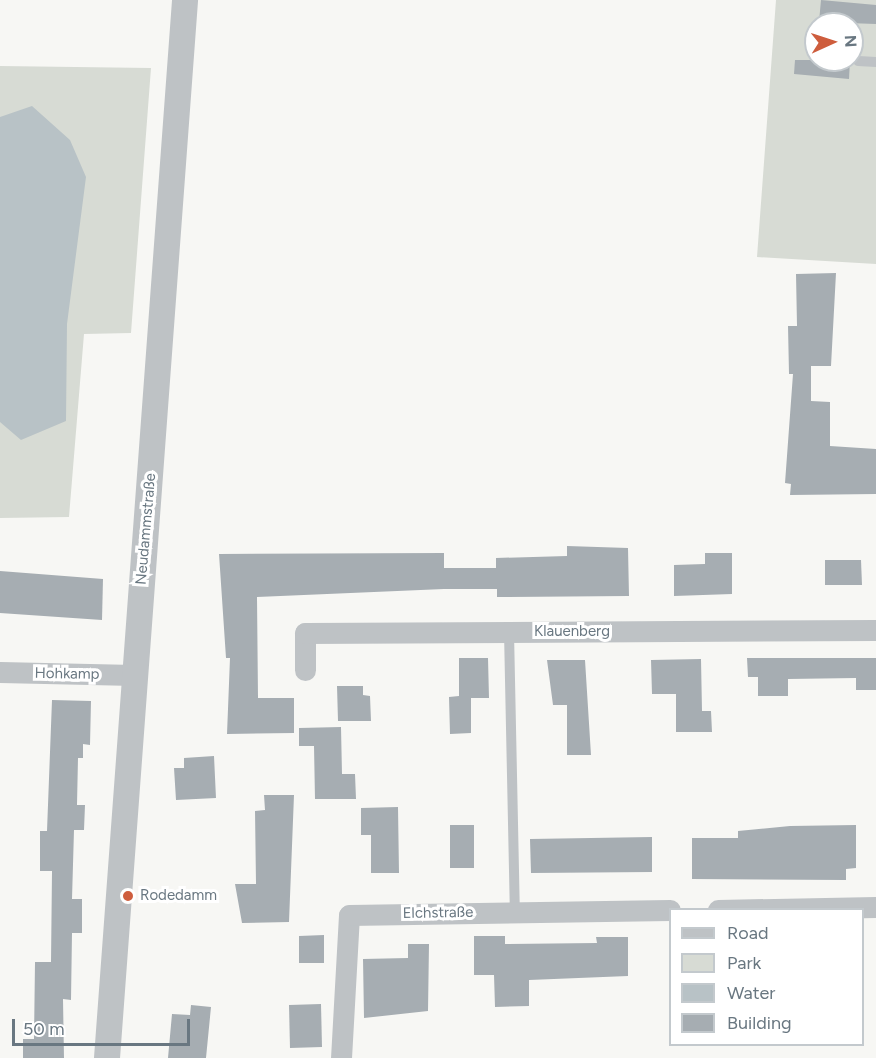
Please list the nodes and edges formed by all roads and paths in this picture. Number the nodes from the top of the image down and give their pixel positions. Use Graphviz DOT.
graph roads {
  1 [pos="185,0"];
  2 [pos="876,630"];
  3 [pos="508,632"];
  4 [pos="305,670"];
  5 [pos="0,672"];
  6 [pos="134,675"];
  7 [pos="876,907"];
  8 [pos="797,908"];
  9 [pos="669,910"];
  10 [pos="515,912"];
  11 [pos="107,1058"];
  12 [pos="341,1058"];
  1 -- 6 [label="street, Neudammstraße"];
  2 -- 3 [label="street, Klauenberg"];
  3 -- 4 [label="street, Klauenberg"];
  3 -- 10 [label="lane"];
  5 -- 6 [label="street, Hohkamp"];
  6 -- 11 [label="street, Neudammstraße"];
  7 -- 8 [label="street"];
  9 -- 10 [label="street, Elchstraße"];
  10 -- 12 [label="street, Elchstraße"];
}
